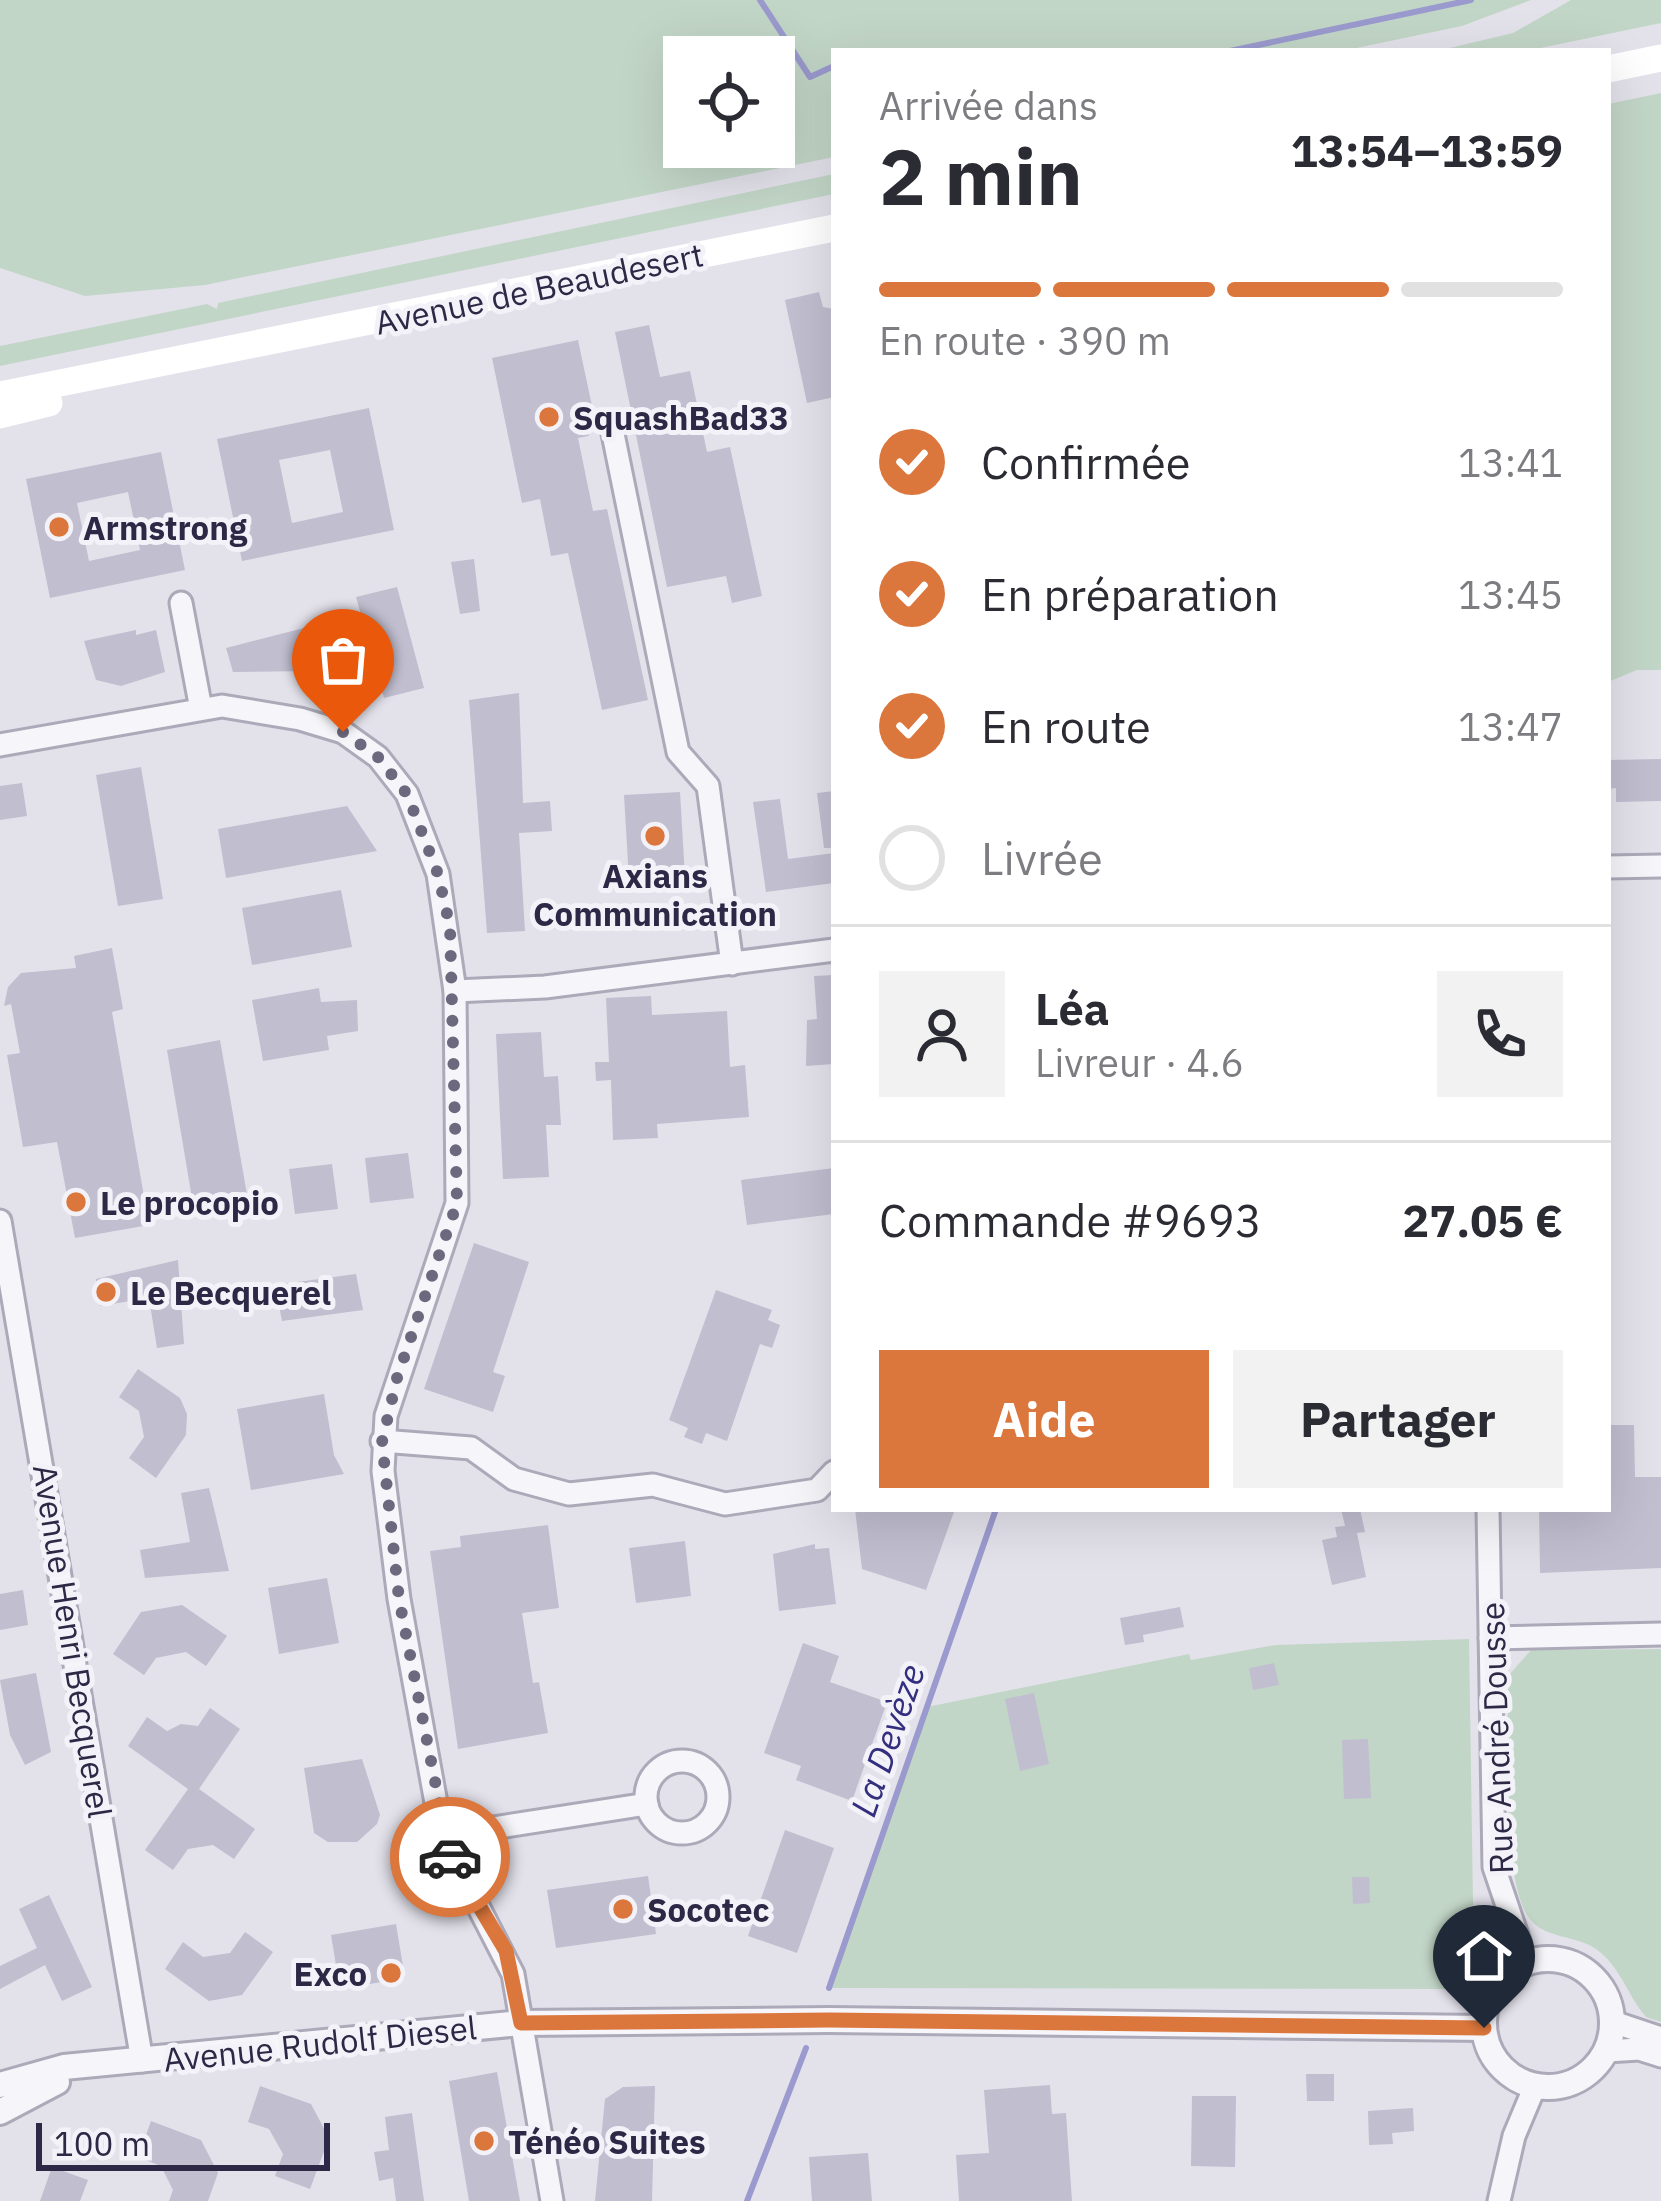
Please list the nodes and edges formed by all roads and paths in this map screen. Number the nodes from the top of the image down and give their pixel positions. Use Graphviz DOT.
graph roads {
  1 [pos="1661,58"];
  2 [pos="1611,68"];
  3 [pos="831,229"];
  4 [pos="244,350"];
  5 [pos="0,395"];
  6 [pos="0,415"];
  7 [pos="611,429"];
  8 [pos="181,603"];
  9 [pos="201,709"];
  10 [pos="0,745"];
  11 [pos="1661,866"];
  12 [pos="1611,867"];
  13 [pos="831,950"];
  14 [pos="732,964"];
  15 [pos="455,991"];
  16 [pos="0,1221"];
  17 [pos="382,1442"];
  18 [pos="831,1475"];
  19 [pos="1488,1512"];
  20 [pos="1661,1634"];
  21 [pos="1490,1638"];
  22 [pos="647,1804"];
  23 [pos="442,1836"];
  24 [pos="1521,1964"];
  25 [pos="1613,2022"];
  26 [pos="521,2023"];
  27 [pos="1484,2028"];
  28 [pos="1661,2038"];
  29 [pos="1606,2051"];
  30 [pos="1661,2056"];
  31 [pos="142,2061"];
  32 [pos="92,2066"];
  33 [pos="0,2085"];
  34 [pos="1535,2086"];
  35 [pos="0,2112"];
  36 [pos="552,2201"];
  37 [pos="1499,2201"];
  1 -- 2 [label="main road"];
  3 -- 4 [label="main road, Avenue de Beaudesert"];
  4 -- 5 [label="main road"];
  4 -- 6 [label="main road"];
  7 -- 14 [label="street"];
  8 -- 9 [label="street"];
  9 -- 10 [label="street"];
  9 -- 15 [label="street"];
  11 -- 12 [label="street"];
  13 -- 14 [label="street"];
  14 -- 15 [label="street"];
  15 -- 17 [label="street"];
  16 -- 31 [label="street, Avenue Henri Becquerel"];
  17 -- 18 [label="street"];
  17 -- 23 [label="street"];
  19 -- 21 [label="street, Rue André Dousse"];
  20 -- 21 [label="street"];
  21 -- 24 [label="street, Rue André Dousse"];
  22 -- 23 [label="street"];
  23 -- 26 [label="street"];
  24 -- 25 [label="street"];
  24 -- 27 [label="street"];
  25 -- 28 [label="street"];
  25 -- 29 [label="street"];
  26 -- 27 [label="street, Avenue Rudolf Diesel"];
  26 -- 31 [label="street, Avenue Rudolf Diesel"];
  26 -- 36 [label="street"];
  27 -- 34 [label="street"];
  29 -- 30 [label="street"];
  29 -- 34 [label="street"];
  31 -- 32 [label="street, Avenue Rudolf Diesel"];
  32 -- 33 [label="street, Avenue Rudolf Diesel"];
  32 -- 35 [label="street, Avenue Rudolf Diesel"];
  34 -- 37 [label="street"];
}
